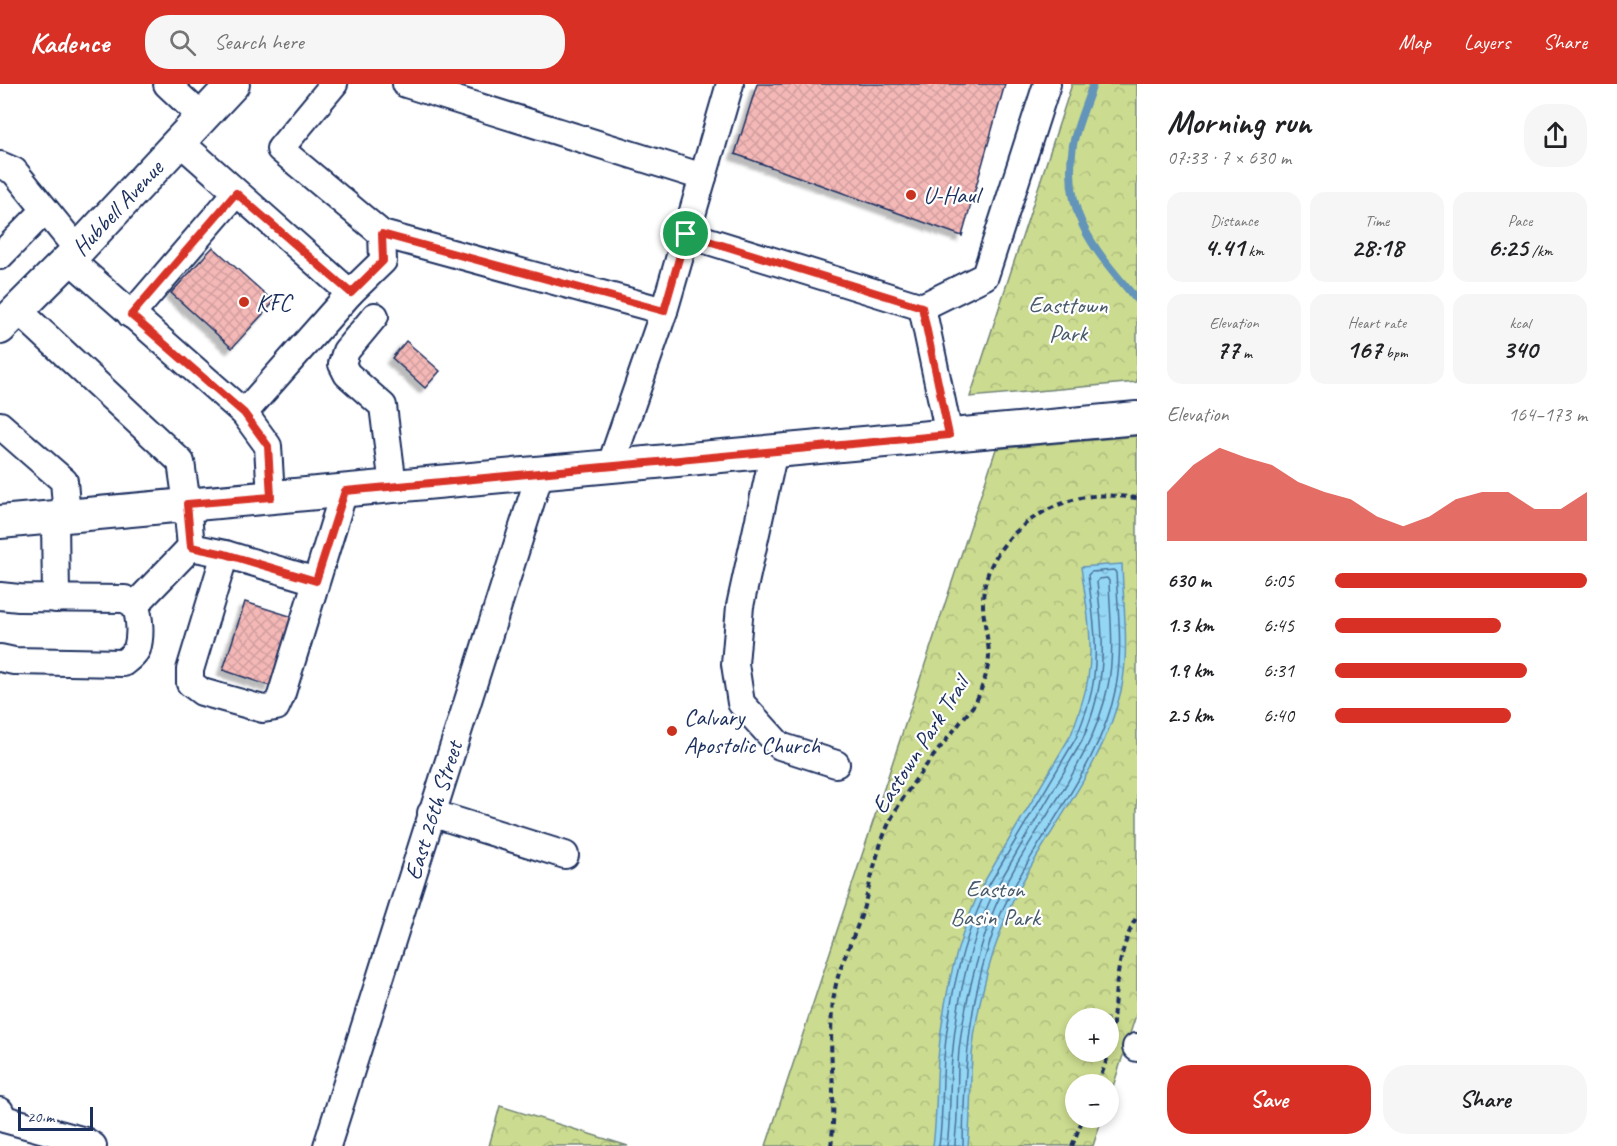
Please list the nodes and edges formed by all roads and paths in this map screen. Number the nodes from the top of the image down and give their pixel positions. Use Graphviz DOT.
graph roads {
  1 [pos="167,84"];
  2 [pos="233,84"];
  3 [pos="334,84"];
  4 [pos="406,84"];
  5 [pos="730,84"];
  6 [pos="1047,84"];
  7 [pos="203,118"];
  8 [pos="180,142"];
  9 [pos="0,165"];
  10 [pos="703,177"];
  11 [pos="236,193"];
  12 [pos="45,210"];
  13 [pos="382,234"];
  14 [pos="686,234"];
  15 [pos="74,255"];
  16 [pos="0,256"];
  17 [pos="351,293"];
  18 [pos="922,307"];
  19 [pos="664,311"];
  20 [pos="131,315"];
  21 [pos="375,316"];
  22 [pos="9,319"];
  23 [pos="244,413"];
  24 [pos="1137,418"];
  25 [pos="0,425"];
  26 [pos="949,435"];
  27 [pos="774,451"];
  28 [pos="610,466"];
  29 [pos="540,473"];
  30 [pos="393,486"];
  31 [pos="345,491"];
  32 [pos="271,497"];
  33 [pos="1137,498"];
  34 [pos="187,504"];
  35 [pos="61,517"];
  36 [pos="0,522"];
  37 [pos="191,547"];
  38 [pos="225,554"];
  39 [pos="316,581"];
  40 [pos="0,596"];
  41 [pos="56,598"];
  42 [pos="135,605"];
  43 [pos="0,658"];
  44 [pos="836,764"];
  45 [pos="431,813"];
  46 [pos="565,855"];
  47 [pos="1137,916"];
  48 [pos="1103,1074"];
  49 [pos="0,1111"];
  50 [pos="1079,1128"];
  51 [pos="30,1137"];
  52 [pos="93,1146"];
  53 [pos="327,1146"];
  54 [pos="831,1146"];
  55 [pos="1071,1146"];
  1 -- 7 [label="street"];
  2 -- 7 [label="main road, Hubbell Avenue"];
  3 -- 13 [label="street"];
  4 -- 10 [label="street"];
  5 -- 10 [label="street"];
  6 -- 18 [label="street"];
  7 -- 8 [label="main road, Hubbell Avenue"];
  8 -- 11 [label="street"];
  8 -- 15 [label="main road, Hubbell Avenue"];
  9 -- 12 [label="street"];
  10 -- 14 [label="street"];
  11 -- 17 [label="street"];
  11 -- 20 [label="street"];
  12 -- 15 [label="street"];
  12 -- 16 [label="street"];
  13 -- 17 [label="street"];
  13 -- 19 [label="street"];
  14 -- 18 [label="street"];
  14 -- 19 [label="street"];
  15 -- 20 [label="street"];
  15 -- 22 [label="main road, Hubbell Avenue"];
  17 -- 23 [label="street"];
  18 -- 26 [label="street"];
  19 -- 28 [label="street"];
  20 -- 23 [label="street"];
  21 -- 30 [label="street"];
  22 -- 34 [label="street"];
  23 -- 32 [label="street"];
  24 -- 26 [label="main road"];
  25 -- 35 [label="street"];
  26 -- 27 [label="main road"];
  27 -- 28 [label="main road"];
  27 -- 44 [label="street"];
  28 -- 29 [label="main road"];
  29 -- 30 [label="main road"];
  29 -- 45 [label="street, East 26th Street"];
  30 -- 31 [label="main road"];
  31 -- 32 [label="main road"];
  31 -- 39 [label="street"];
  32 -- 34 [label="main road"];
  33 -- 54 [label="path, Eastown Park Trail"];
  34 -- 35 [label="main road"];
  34 -- 37 [label="street"];
  35 -- 36 [label="main road"];
  35 -- 41 [label="street"];
  37 -- 38 [label="street"];
  37 -- 42 [label="street"];
  38 -- 39 [label="street"];
  38 -- 39 [label="street"];
  40 -- 41 [label="street"];
  41 -- 42 [label="street"];
  42 -- 43 [label="street"];
  45 -- 46 [label="street"];
  45 -- 53 [label="street, East 26th Street"];
  47 -- 48 [label="path"];
  49 -- 51 [label="street"];
  50 -- 55 [label="path"];
  51 -- 52 [label="street"];
}
